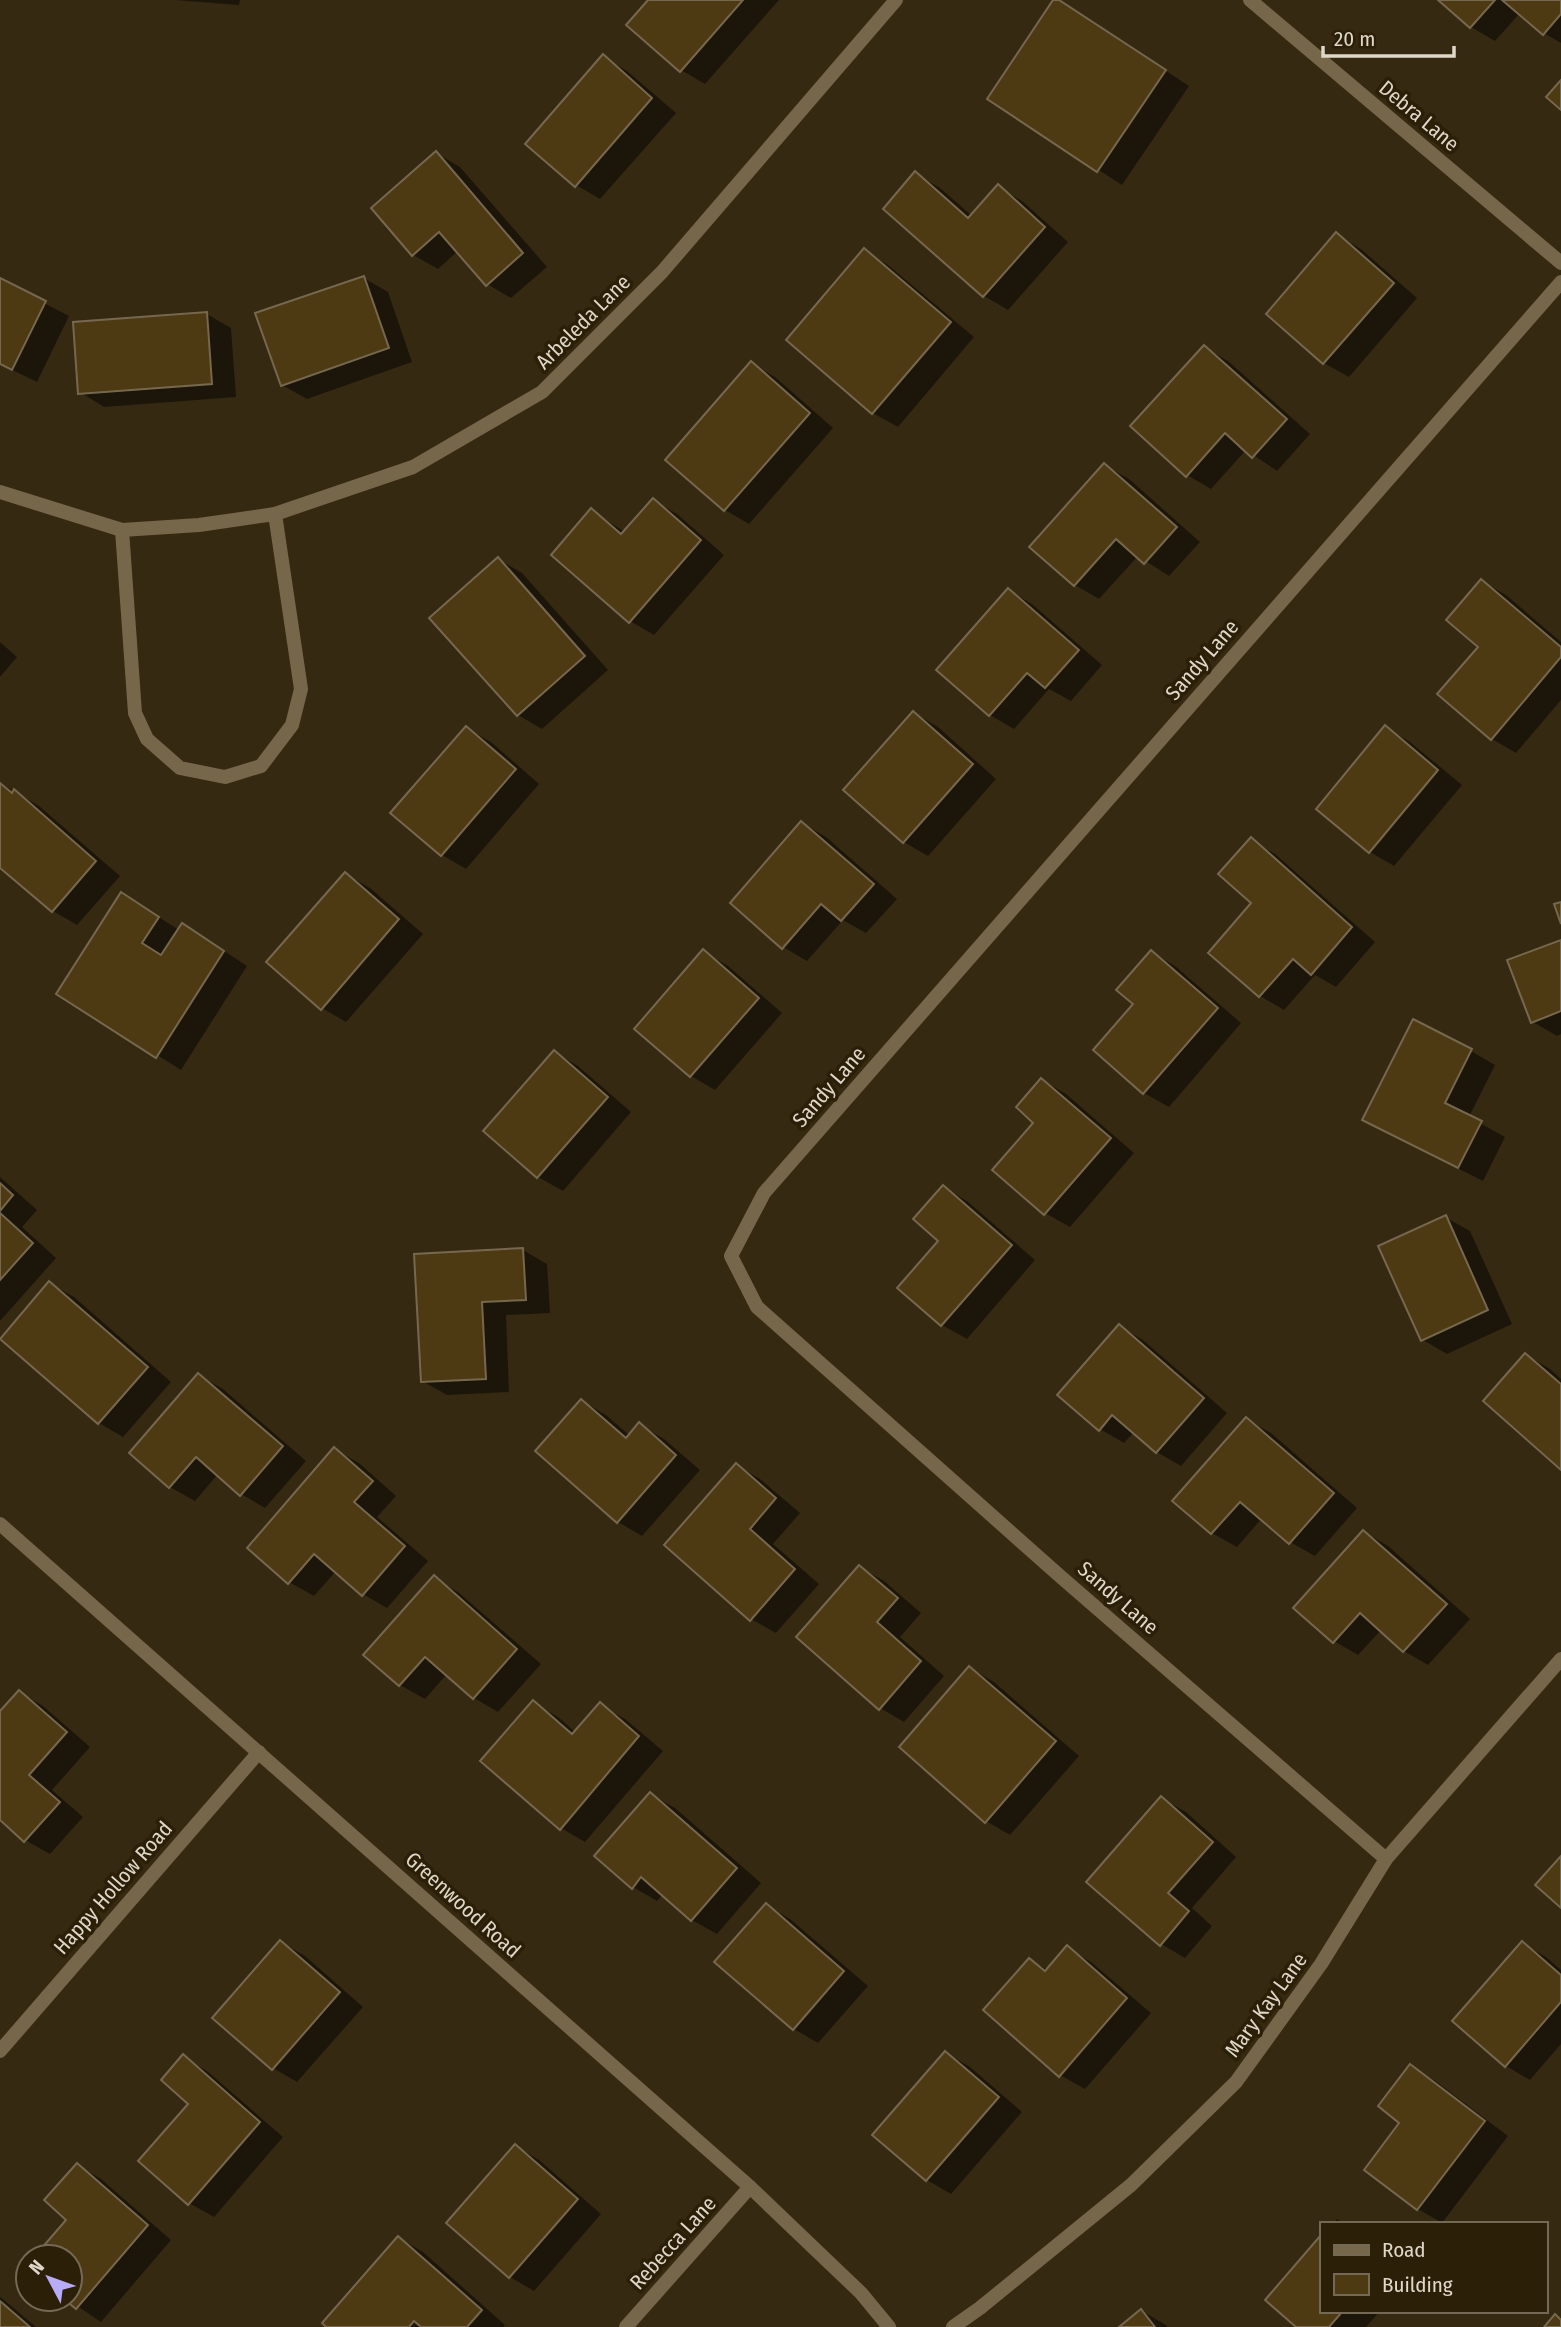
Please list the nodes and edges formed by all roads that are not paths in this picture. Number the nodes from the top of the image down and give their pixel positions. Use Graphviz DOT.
graph roads {
  1 [pos="896,0"];
  2 [pos="1250,0"];
  3 [pos="1561,263"];
  4 [pos="1561,282"];
  5 [pos="0,492"];
  6 [pos="275,514"];
  7 [pos="122,530"];
  8 [pos="0,1524"];
  9 [pos="1561,1658"];
  10 [pos="259,1752"];
  11 [pos="1386,1859"];
  12 [pos="0,2051"];
  13 [pos="750,2187"];
  14 [pos="626,2327"];
  15 [pos="889,2327"];
  16 [pos="953,2327"];
  1 -- 6 [label="street, Arbeleda Lane"];
  2 -- 3 [label="street, Debra Lane"];
  4 -- 11 [label="street, Sandy Lane"];
  5 -- 7 [label="street"];
  6 -- 7 [label="street, Arbeleda Lane"];
  6 -- 7 [label="street"];
  8 -- 10 [label="street, Greenwood Road"];
  9 -- 11 [label="street, Mary Kay Lane"];
  10 -- 12 [label="street, Happy Hollow Road"];
  10 -- 13 [label="street, Greenwood Road"];
  11 -- 16 [label="street, Mary Kay Lane"];
  13 -- 14 [label="street, Rebecca Lane"];
  13 -- 15 [label="street, Greenwood Road"];
}
